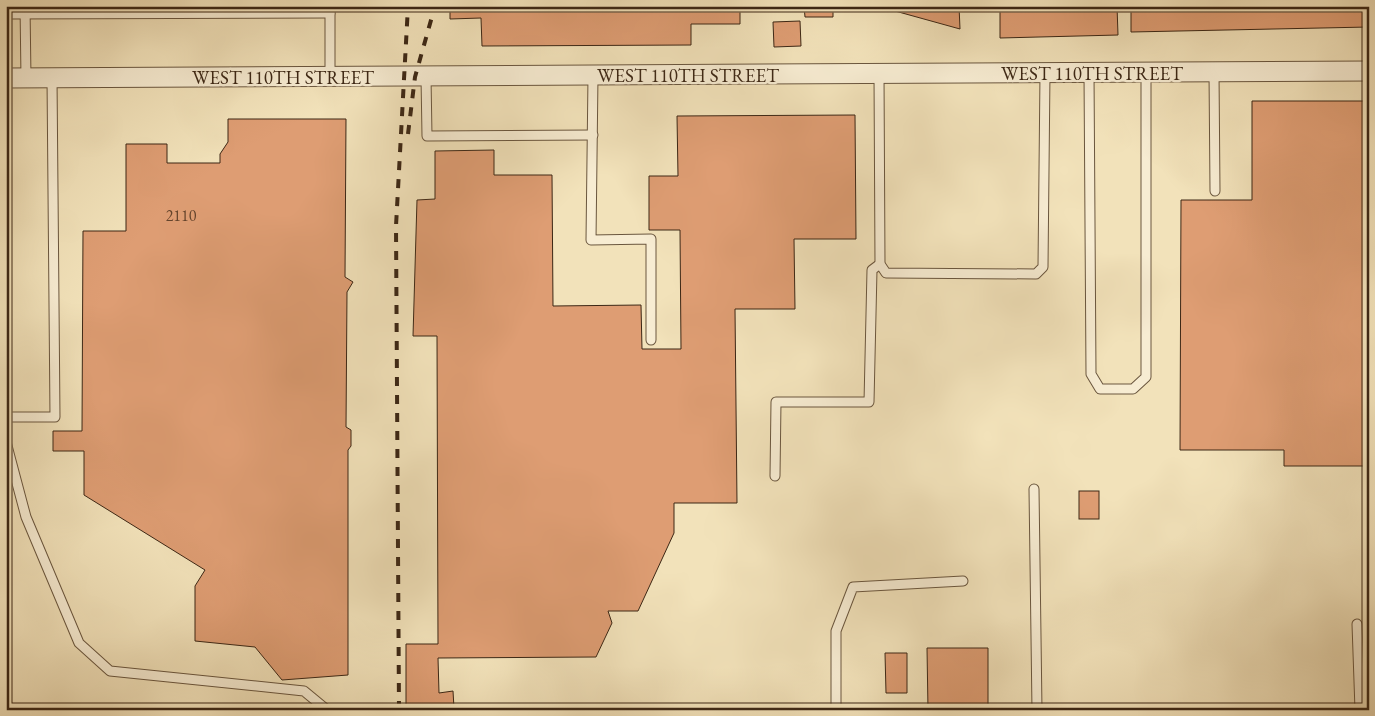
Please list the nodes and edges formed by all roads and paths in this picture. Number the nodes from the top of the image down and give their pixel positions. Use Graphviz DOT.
graph roads {
  1 [pos="26,10"];
  2 [pos="330,10"];
  3 [pos="6,14"];
  4 [pos="1369,71"];
  5 [pos="1146,72"];
  6 [pos="1214,72"];
  7 [pos="1045,73"];
  8 [pos="1089,73"];
  9 [pos="879,74"];
  10 [pos="426,76"];
  11 [pos="593,76"];
  12 [pos="330,77"];
  13 [pos="6,78"];
  14 [pos="26,78"];
  15 [pos="52,78"];
  16 [pos="593,135"];
  17 [pos="1215,192"];
  18 [pos="880,264"];
  19 [pos="651,340"];
  20 [pos="6,417"];
  21 [pos="6,442"];
  22 [pos="775,476"];
  23 [pos="1034,489"];
  24 [pos="963,581"];
  25 [pos="1357,624"];
  26 [pos="327,710"];
  27 [pos="836,710"];
  28 [pos="1037,710"];
  29 [pos="1360,710"];
  1 -- 2 [label="lane"];
  1 -- 3 [label="lane"];
  1 -- 14 [label="lane"];
  2 -- 12 [label="lane"];
  4 -- 6 [label="street, WEST 110TH STREET"];
  5 -- 6 [label="street, WEST 110TH STREET"];
  5 -- 8 [label="street, WEST 110TH STREET"];
  5 -- 8 [label="lane"];
  6 -- 17 [label="lane"];
  7 -- 8 [label="street, WEST 110TH STREET"];
  7 -- 9 [label="street, WEST 110TH STREET"];
  7 -- 18 [label="lane"];
  9 -- 11 [label="street, WEST 110TH STREET"];
  9 -- 18 [label="lane"];
  10 -- 11 [label="street, WEST 110TH STREET"];
  10 -- 12 [label="street, WEST 110TH STREET"];
  10 -- 16 [label="lane"];
  11 -- 16 [label="lane"];
  12 -- 15 [label="street, WEST 110TH STREET"];
  13 -- 14 [label="street, WEST 110TH STREET"];
  14 -- 15 [label="street, WEST 110TH STREET"];
  15 -- 20 [label="lane"];
  16 -- 19 [label="lane"];
  18 -- 22 [label="lane"];
  21 -- 26 [label="lane"];
  23 -- 28 [label="lane"];
  24 -- 27 [label="lane"];
  25 -- 29 [label="lane"];
}
